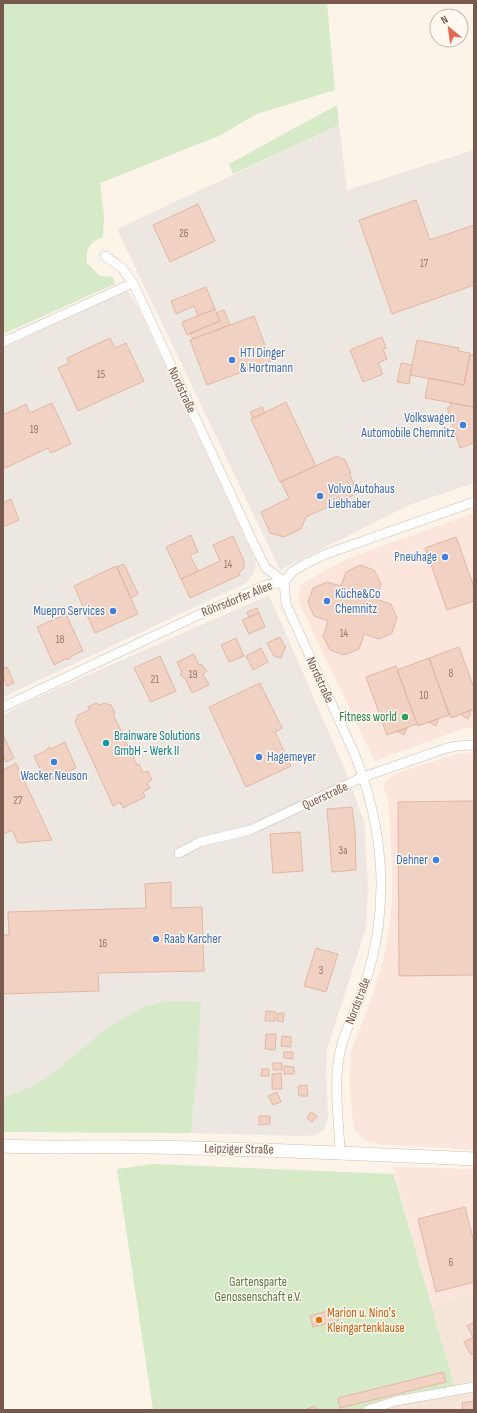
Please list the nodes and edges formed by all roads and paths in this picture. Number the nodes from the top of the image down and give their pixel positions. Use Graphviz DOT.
graph roads {
  1 [pos="105,256"];
  2 [pos="133,283"];
  3 [pos="3,342"];
  4 [pos="474,502"];
  5 [pos="284,582"];
  6 [pos="3,707"];
  7 [pos="474,745"];
  8 [pos="364,777"];
  9 [pos="179,853"];
  10 [pos="3,1146"];
  11 [pos="340,1152"];
  12 [pos="474,1158"];
  13 [pos="474,1387"];
  14 [pos="368,1410"];
  1 -- 2 [label="street, Nordstraße"];
  2 -- 3 [label="street"];
  2 -- 5 [label="street, Nordstraße"];
  4 -- 5 [label="street, Röhrsdorfer Allee"];
  5 -- 6 [label="street, Röhrsdorfer Allee"];
  5 -- 8 [label="street, Nordstraße"];
  7 -- 8 [label="street, Querstraße"];
  8 -- 9 [label="street, Querstraße"];
  8 -- 11 [label="street, Nordstraße"];
  10 -- 11 [label="main road, Leipziger Straße"];
  11 -- 12 [label="main road, Leipziger Straße"];
  13 -- 14 [label="street"];
}
